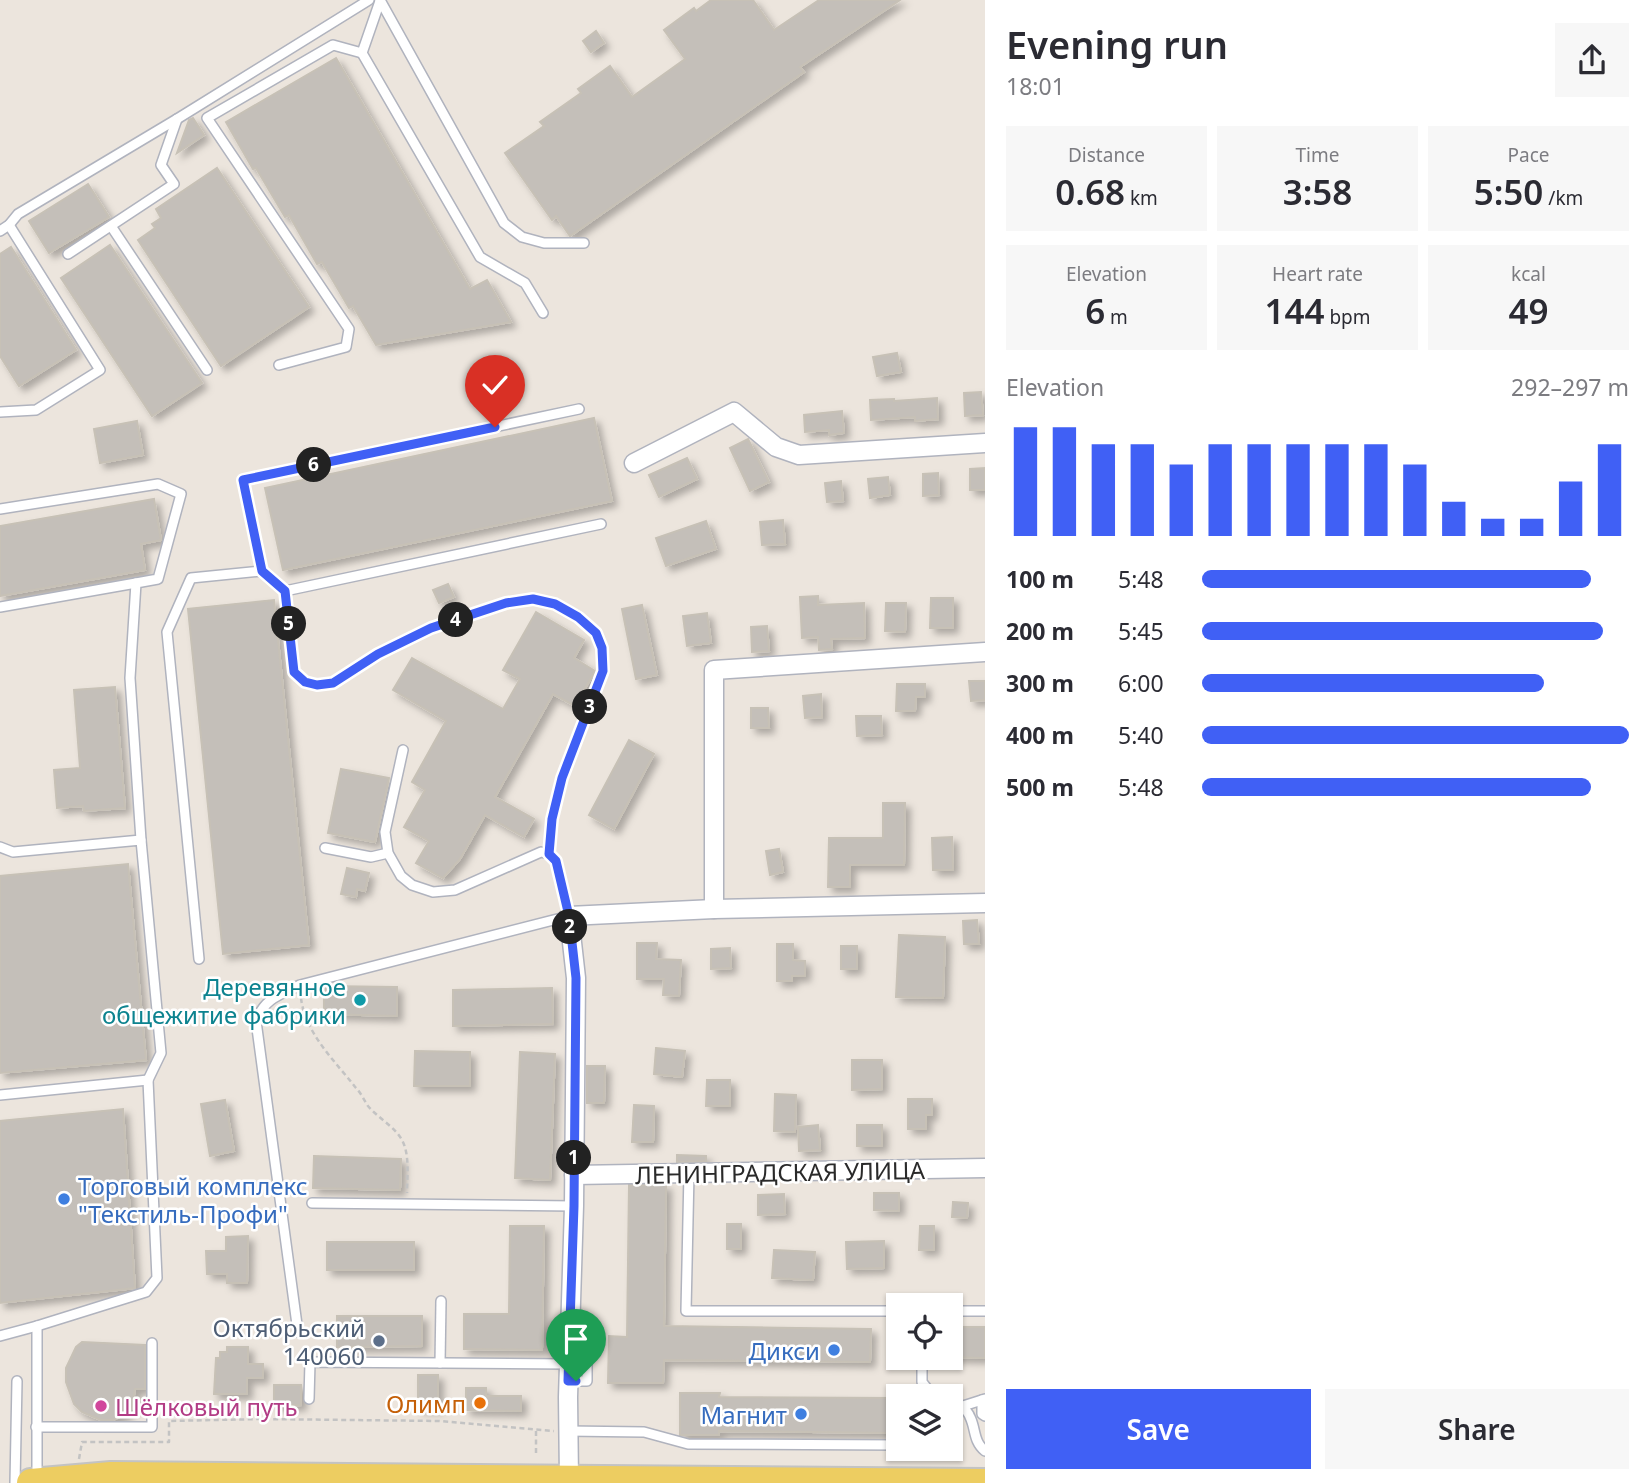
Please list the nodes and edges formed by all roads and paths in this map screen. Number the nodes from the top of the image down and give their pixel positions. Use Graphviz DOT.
graph roads {
  1 [pos="369,0"];
  2 [pos="380,0"];
  3 [pos="362,53"];
  4 [pos="177,119"];
  5 [pos="9,225"];
  6 [pos="111,226"];
  7 [pos="0,231"];
  8 [pos="584,243"];
  9 [pos="68,254"];
  10 [pos="543,313"];
  11 [pos="279,365"];
  12 [pos="206,370"];
  13 [pos="579,409"];
  14 [pos="0,412"];
  15 [pos="985,443"];
  16 [pos="634,463"];
  17 [pos="0,509"];
  18 [pos="601,524"];
  19 [pos="262,571"];
  20 [pos="136,583"];
  21 [pos="285,591"];
  22 [pos="0,607"];
  23 [pos="985,652"];
  24 [pos="403,750"];
  25 [pos="141,840"];
  26 [pos="0,847"];
  27 [pos="325,848"];
  28 [pos="388,853"];
  29 [pos="549,854"];
  30 [pos="985,903"];
  31 [pos="714,909"];
  32 [pos="569,916"];
  33 [pos="200,958"];
  34 [pos="300,990"];
  35 [pos="148,1080"];
  36 [pos="0,1095"];
  37 [pos="985,1168"];
  38 [pos="689,1173"];
  39 [pos="574,1175"];
  40 [pos="312,1203"];
  41 [pos="407,1204"];
  42 [pos="574,1206"];
  43 [pos="441,1301"];
  44 [pos="886,1311"];
  45 [pos="963,1311"];
  46 [pos="985,1311"];
  47 [pos="37,1326"];
  48 [pos="298,1332"];
  49 [pos="0,1336"];
  50 [pos="152,1343"];
  51 [pos="587,1345"];
  52 [pos="440,1363"];
  53 [pos="569,1373"];
  54 [pos="17,1381"];
  55 [pos="309,1399"];
  56 [pos="984,1399"];
  57 [pos="963,1406"];
  58 [pos="985,1416"];
  59 [pos="171,1421"];
  60 [pos="36,1427"];
  61 [pos="536,1431"];
  62 [pos="562,1431"];
  63 [pos="886,1446"];
  64 [pos="985,1451"];
  65 [pos="536,1454"];
  66 [pos="569,1480"];
  67 [pos="30,1483"];
  68 [pos="985,1483"];
  1 -- 4 [label="lane"];
  2 -- 3 [label="lane"];
  2 -- 8 [label="lane"];
  3 -- 10 [label="lane"];
  3 -- 11 [label="lane"];
  4 -- 5 [label="lane"];
  4 -- 6 [label="lane"];
  5 -- 7 [label="lane"];
  5 -- 14 [label="lane"];
  6 -- 9 [label="lane"];
  6 -- 12 [label="lane"];
  13 -- 19 [label="lane"];
  15 -- 16 [label="street"];
  17 -- 20 [label="lane"];
  18 -- 21 [label="lane"];
  19 -- 21 [label="lane"];
  19 -- 33 [label="lane"];
  20 -- 22 [label="lane"];
  20 -- 25 [label="lane"];
  21 -- 29 [label="lane"];
  23 -- 31 [label="street"];
  24 -- 28 [label="lane"];
  25 -- 26 [label="lane"];
  25 -- 35 [label="lane"];
  27 -- 28 [label="lane"];
  28 -- 29 [label="lane"];
  29 -- 32 [label="lane"];
  30 -- 31 [label="street"];
  31 -- 32 [label="street"];
  32 -- 34 [label="lane"];
  32 -- 39 [label="street"];
  34 -- 41 [label="path"];
  34 -- 48 [label="lane"];
  35 -- 36 [label="lane"];
  35 -- 47 [label="lane"];
  37 -- 38 [label="street, ЛЕНИНГРАДСКАЯ УЛИЦА"];
  38 -- 39 [label="street, ЛЕНИНГРАДСКАЯ УЛИЦА"];
  38 -- 44 [label="lane"];
  39 -- 42 [label="street"];
  40 -- 41 [label="lane"];
  41 -- 42 [label="lane"];
  42 -- 53 [label="street"];
  43 -- 52 [label="lane"];
  45 -- 46 [label="lane"];
  47 -- 49 [label="lane"];
  47 -- 60 [label="lane"];
  50 -- 60 [label="lane"];
  51 -- 53 [label="lane"];
  52 -- 53 [label="lane"];
  52 -- 55 [label="lane"];
  53 -- 62 [label="street"];
  54 -- 67 [label="lane"];
  56 -- 57 [label="lane"];
  56 -- 58 [label="lane"];
  57 -- 64 [label="lane"];
  59 -- 61 [label="path"];
  60 -- 67 [label="lane"];
  61 -- 62 [label="path"];
  61 -- 65 [label="path"];
  62 -- 63 [label="lane"];
  62 -- 66 [label="street"];
  66 -- 67 [label="main road"];
  66 -- 68 [label="main road"];
}
